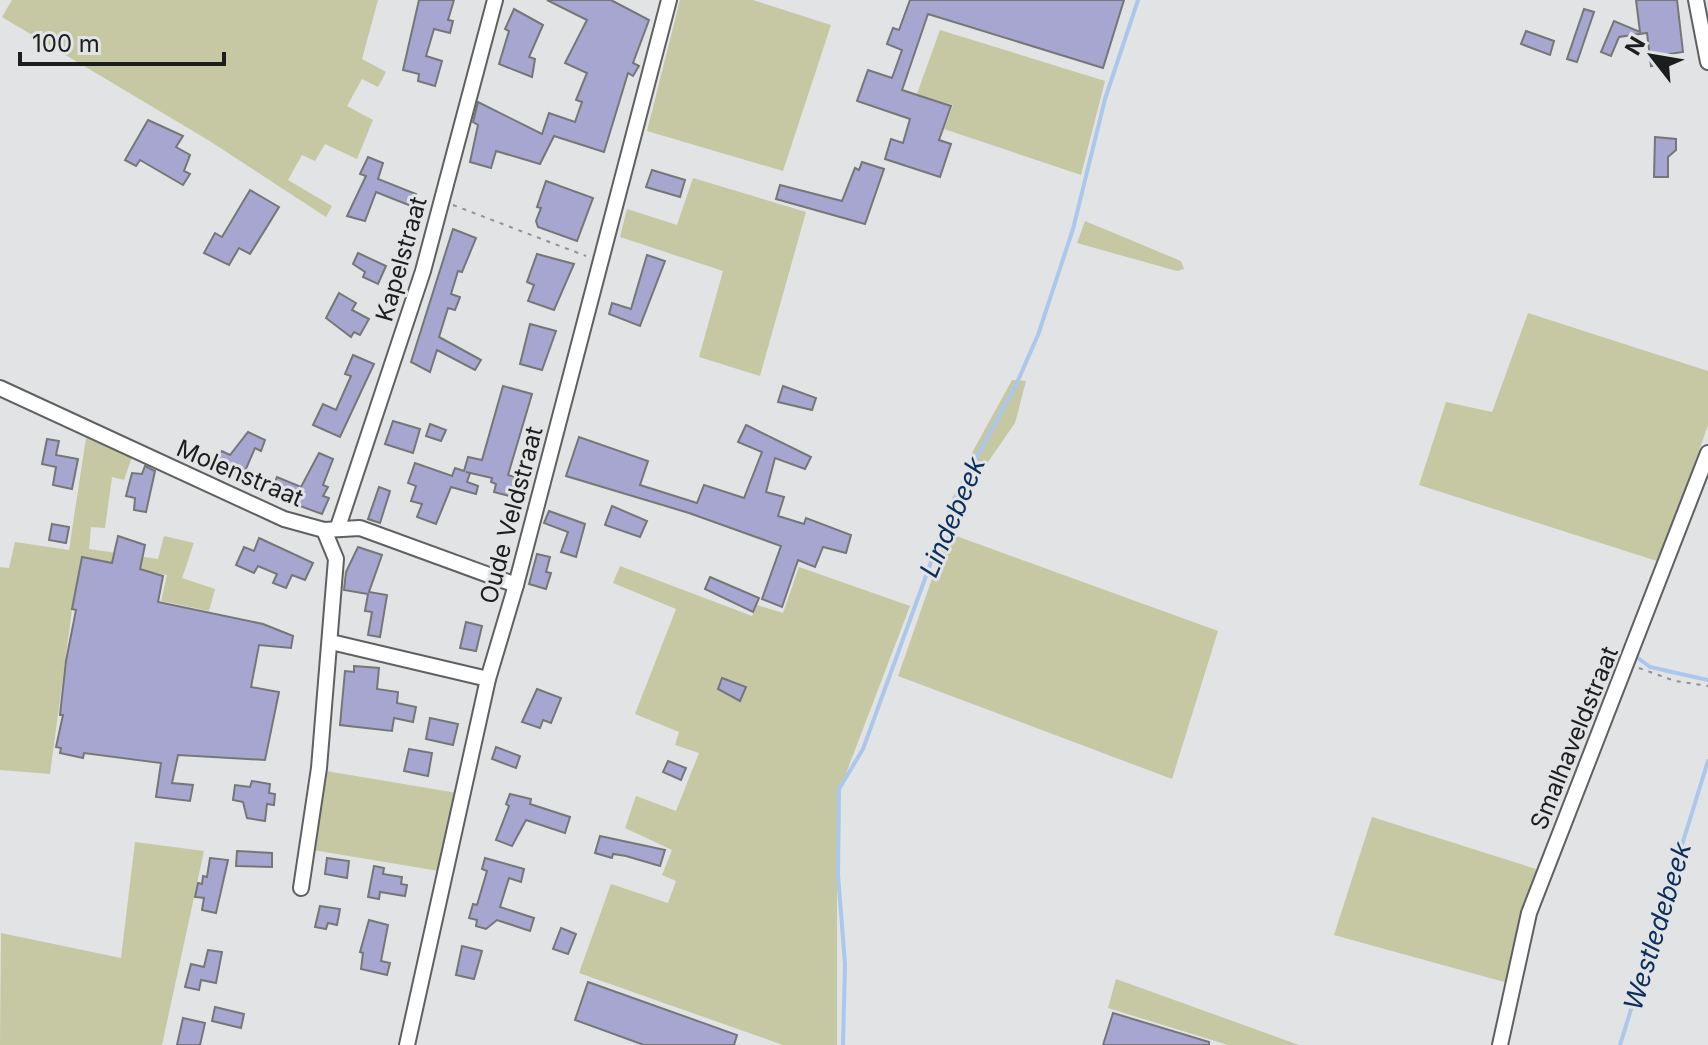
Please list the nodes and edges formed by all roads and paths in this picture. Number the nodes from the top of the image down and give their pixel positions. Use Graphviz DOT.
graph roads {
  1 [pos="495,0"];
  2 [pos="669,0"];
  3 [pos="1696,0"];
  4 [pos="1708,62"];
  5 [pos="441,200"];
  6 [pos="601,262"];
  7 [pos="0,388"];
  8 [pos="1708,453"];
  9 [pos="331,529"];
  10 [pos="516,585"];
  11 [pos="331,642"];
  12 [pos="1628,660"];
  13 [pos="488,679"];
  14 [pos="1708,686"];
  15 [pos="301,888"];
  16 [pos="407,1045"];
  17 [pos="1500,1045"];
  1 -- 5 [label="street, Kapelstraat"];
  2 -- 6 [label="street, Oude Veldstraat"];
  3 -- 4 [label="street"];
  5 -- 6 [label="path"];
  5 -- 9 [label="street, Kapelstraat"];
  6 -- 10 [label="street, Oude Veldstraat"];
  7 -- 9 [label="street, Molenstraat"];
  8 -- 12 [label="street, Smalhaveldstraat"];
  9 -- 10 [label="street, Molenstraat"];
  9 -- 11 [label="street"];
  10 -- 13 [label="street, Oude Veldstraat"];
  11 -- 13 [label="street"];
  11 -- 15 [label="street"];
  12 -- 14 [label="path"];
  12 -- 17 [label="street, Smalhaveldstraat"];
  13 -- 16 [label="street, Oude Veldstraat"];
}
